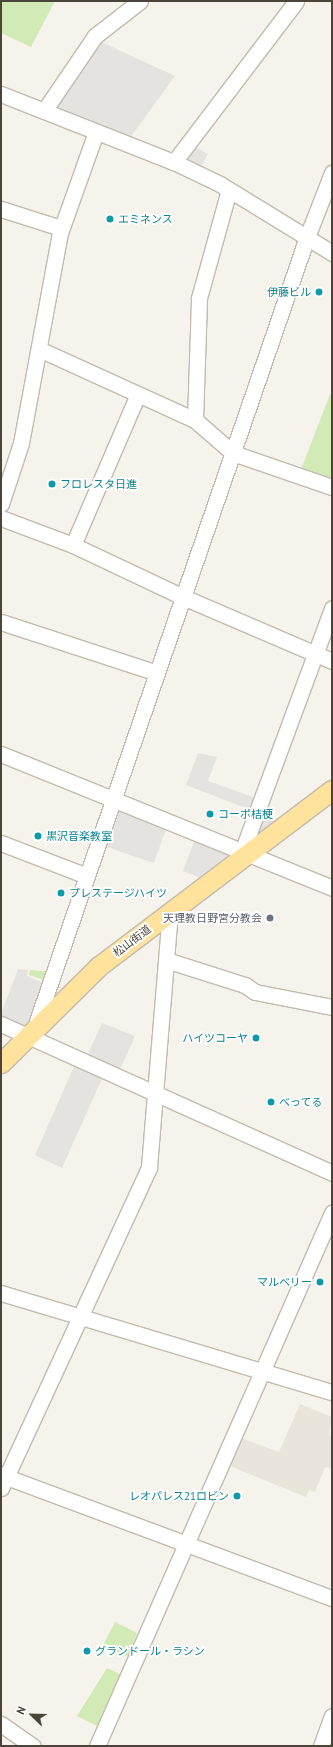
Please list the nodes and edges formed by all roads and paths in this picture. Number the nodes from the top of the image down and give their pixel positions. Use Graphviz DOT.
graph roads {
  1 [pos="140,1"];
  2 [pos="296,1"];
  3 [pos="1,94"];
  4 [pos="44,111"];
  5 [pos="96,132"];
  6 [pos="174,162"];
  7 [pos="332,173"];
  8 [pos="229,190"];
  9 [pos="1,209"];
  10 [pos="61,228"];
  11 [pos="307,238"];
  12 [pos="332,253"];
  13 [pos="39,349"];
  14 [pos="138,394"];
  15 [pos="195,420"];
  16 [pos="233,453"];
  17 [pos="332,487"];
  18 [pos="1,504"];
  19 [pos="1,518"];
  20 [pos="73,545"];
  21 [pos="183,597"];
  22 [pos="332,608"];
  23 [pos="1,622"];
  24 [pos="314,653"];
  25 [pos="332,661"];
  26 [pos="157,673"];
  27 [pos="1,754"];
  28 [pos="332,790"];
  29 [pos="114,799"];
  30 [pos="1,843"];
  31 [pos="249,853"];
  32 [pos="87,876"];
  33 [pos="332,888"];
  34 [pos="170,913"];
  35 [pos="166,960"];
  36 [pos="332,1006"];
  37 [pos="1,1024"];
  38 [pos="31,1031"];
  39 [pos="1,1062"];
  40 [pos="155,1095"];
  41 [pos="332,1173"];
  42 [pos="332,1213"];
  43 [pos="6,1295"];
  44 [pos="1,1308"];
  45 [pos="79,1315"];
  46 [pos="265,1370"];
  47 [pos="332,1392"];
  48 [pos="3,1480"];
  49 [pos="187,1544"];
  50 [pos="332,1598"];
  51 [pos="332,1716"];
  52 [pos="1,1724"];
  53 [pos="33,1746"];
  54 [pos="97,1746"];
  55 [pos="321,1746"];
  1 -- 4 [label="street"];
  2 -- 6 [label="street"];
  3 -- 4 [label="street"];
  4 -- 5 [label="street"];
  5 -- 6 [label="street"];
  5 -- 10 [label="street"];
  6 -- 8 [label="street"];
  7 -- 11 [label="street"];
  8 -- 11 [label="street"];
  8 -- 15 [label="street"];
  9 -- 10 [label="street"];
  10 -- 13 [label="street"];
  11 -- 12 [label="street"];
  11 -- 16 [label="street"];
  13 -- 14 [label="street"];
  13 -- 18 [label="street"];
  14 -- 15 [label="street"];
  14 -- 20 [label="street"];
  15 -- 16 [label="street"];
  16 -- 17 [label="street"];
  16 -- 21 [label="street"];
  19 -- 20 [label="street"];
  20 -- 21 [label="street"];
  21 -- 24 [label="street"];
  21 -- 26 [label="street"];
  22 -- 24 [label="street"];
  23 -- 26 [label="street"];
  24 -- 25 [label="street"];
  24 -- 31 [label="street"];
  26 -- 29 [label="street"];
  27 -- 29 [label="street"];
  28 -- 31 [label="main road, 松山街道"];
  29 -- 31 [label="street"];
  29 -- 32 [label="street"];
  30 -- 32 [label="street"];
  31 -- 33 [label="street"];
  31 -- 34 [label="main road, 松山街道"];
  32 -- 38 [label="street"];
  34 -- 35 [label="street"];
  34 -- 38 [label="main road, 松山街道"];
  35 -- 36 [label="street"];
  35 -- 40 [label="street"];
  37 -- 38 [label="street"];
  38 -- 39 [label="main road, 松山街道"];
  38 -- 40 [label="street"];
  40 -- 41 [label="street"];
  40 -- 45 [label="street"];
  42 -- 46 [label="street"];
  43 -- 44 [label="street"];
  43 -- 45 [label="street"];
  45 -- 46 [label="street"];
  45 -- 48 [label="street"];
  46 -- 47 [label="street"];
  46 -- 49 [label="street"];
  48 -- 49 [label="street"];
  49 -- 50 [label="street"];
  49 -- 54 [label="street"];
  51 -- 55 [label="street"];
  52 -- 53 [label="street"];
}
